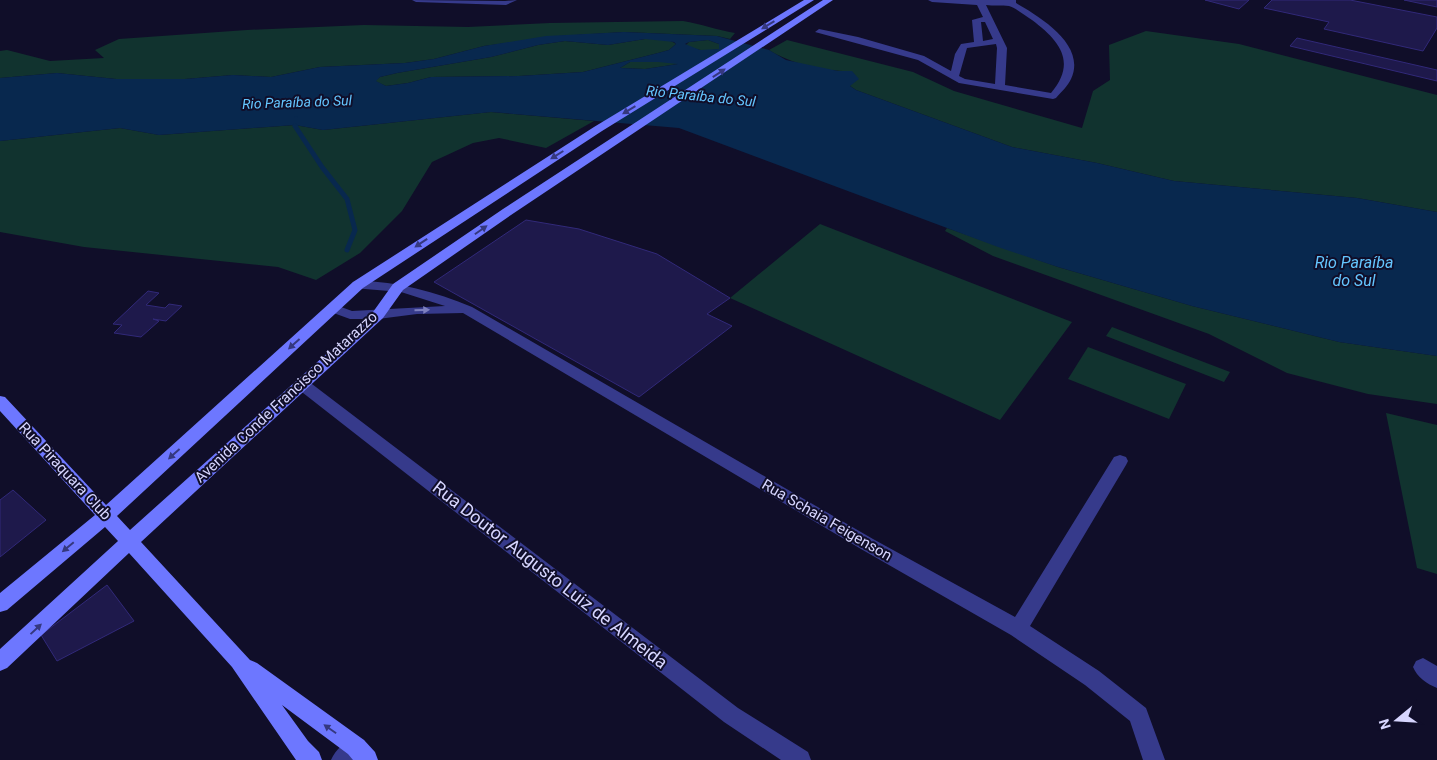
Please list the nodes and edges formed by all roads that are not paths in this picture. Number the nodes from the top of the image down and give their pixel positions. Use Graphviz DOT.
graph roads {
  1 [pos="416,0"];
  2 [pos="810,0"];
  3 [pos="932,0"];
  4 [pos="510,2"];
  5 [pos="1012,2"];
  6 [pos="826,3"];
  7 [pos="981,4"];
  8 [pos="988,18"];
  9 [pos="819,32"];
  10 [pos="998,42"];
  11 [pos="979,44"];
  12 [pos="954,77"];
  13 [pos="1000,87"];
  14 [pos="358,286"];
  15 [pos="398,288"];
  16 [pos="333,308"];
  17 [pos="467,310"];
  18 [pos="378,315"];
  19 [pos="303,385"];
  20 [pos="0,401"];
  21 [pos="1120,461"];
  22 [pos="106,516"];
  23 [pos="130,540"];
  24 [pos="0,604"];
  25 [pos="1018,629"];
  26 [pos="239,661"];
  27 [pos="0,662"];
  28 [pos="355,756"];
  29 [pos="311,760"];
  30 [pos="800,760"];
  31 [pos="1154,760"];
  1 -- 4 [label="street"];
  2 -- 14 [label="main road, one-way"];
  3 -- 7 [label="street"];
  5 -- 7 [label="street"];
  5 -- 13 [label="street"];
  15 -- 6 [label="main road, Avenida Conde Francisco Matarazzo, one-way"];
  7 -- 8 [label="street"];
  8 -- 10 [label="street"];
  8 -- 11 [label="street"];
  9 -- 12 [label="street"];
  10 -- 11 [label="street"];
  10 -- 13 [label="street"];
  11 -- 12 [label="street"];
  12 -- 13 [label="street"];
  14 -- 15 [label="street, Rua Schaia Feigenson"];
  14 -- 16 [label="main road"];
  15 -- 17 [label="street, Rua Schaia Feigenson"];
  15 -- 18 [label="main road, Avenida Conde Francisco Matarazzo"];
  16 -- 18 [label="street"];
  16 -- 22 [label="main road, one-way"];
  18 -- 17 [label="street, one-way"];
  17 -- 25 [label="street, Rua Schaia Feigenson"];
  18 -- 19 [label="main road, Avenida Conde Francisco Matarazzo"];
  19 -- 23 [label="main road, Avenida Conde Francisco Matarazzo"];
  19 -- 30 [label="street, Rua Doutor Augusto Luiz de Almeida"];
  20 -- 22 [label="main road, Rua Piraquara Club"];
  21 -- 25 [label="street"];
  22 -- 23 [label="main road, Rua Piraquara Club"];
  22 -- 24 [label="main road, one-way"];
  23 -- 26 [label="main road, Rua Piraquara Club"];
  27 -- 23 [label="main road, Avenida Conde Francisco Matarazzo, one-way"];
  25 -- 31 [label="street, Rua Schaia Feigenson"];
  28 -- 26 [label="main road, one-way"];
  26 -- 29 [label="main road"];
}
